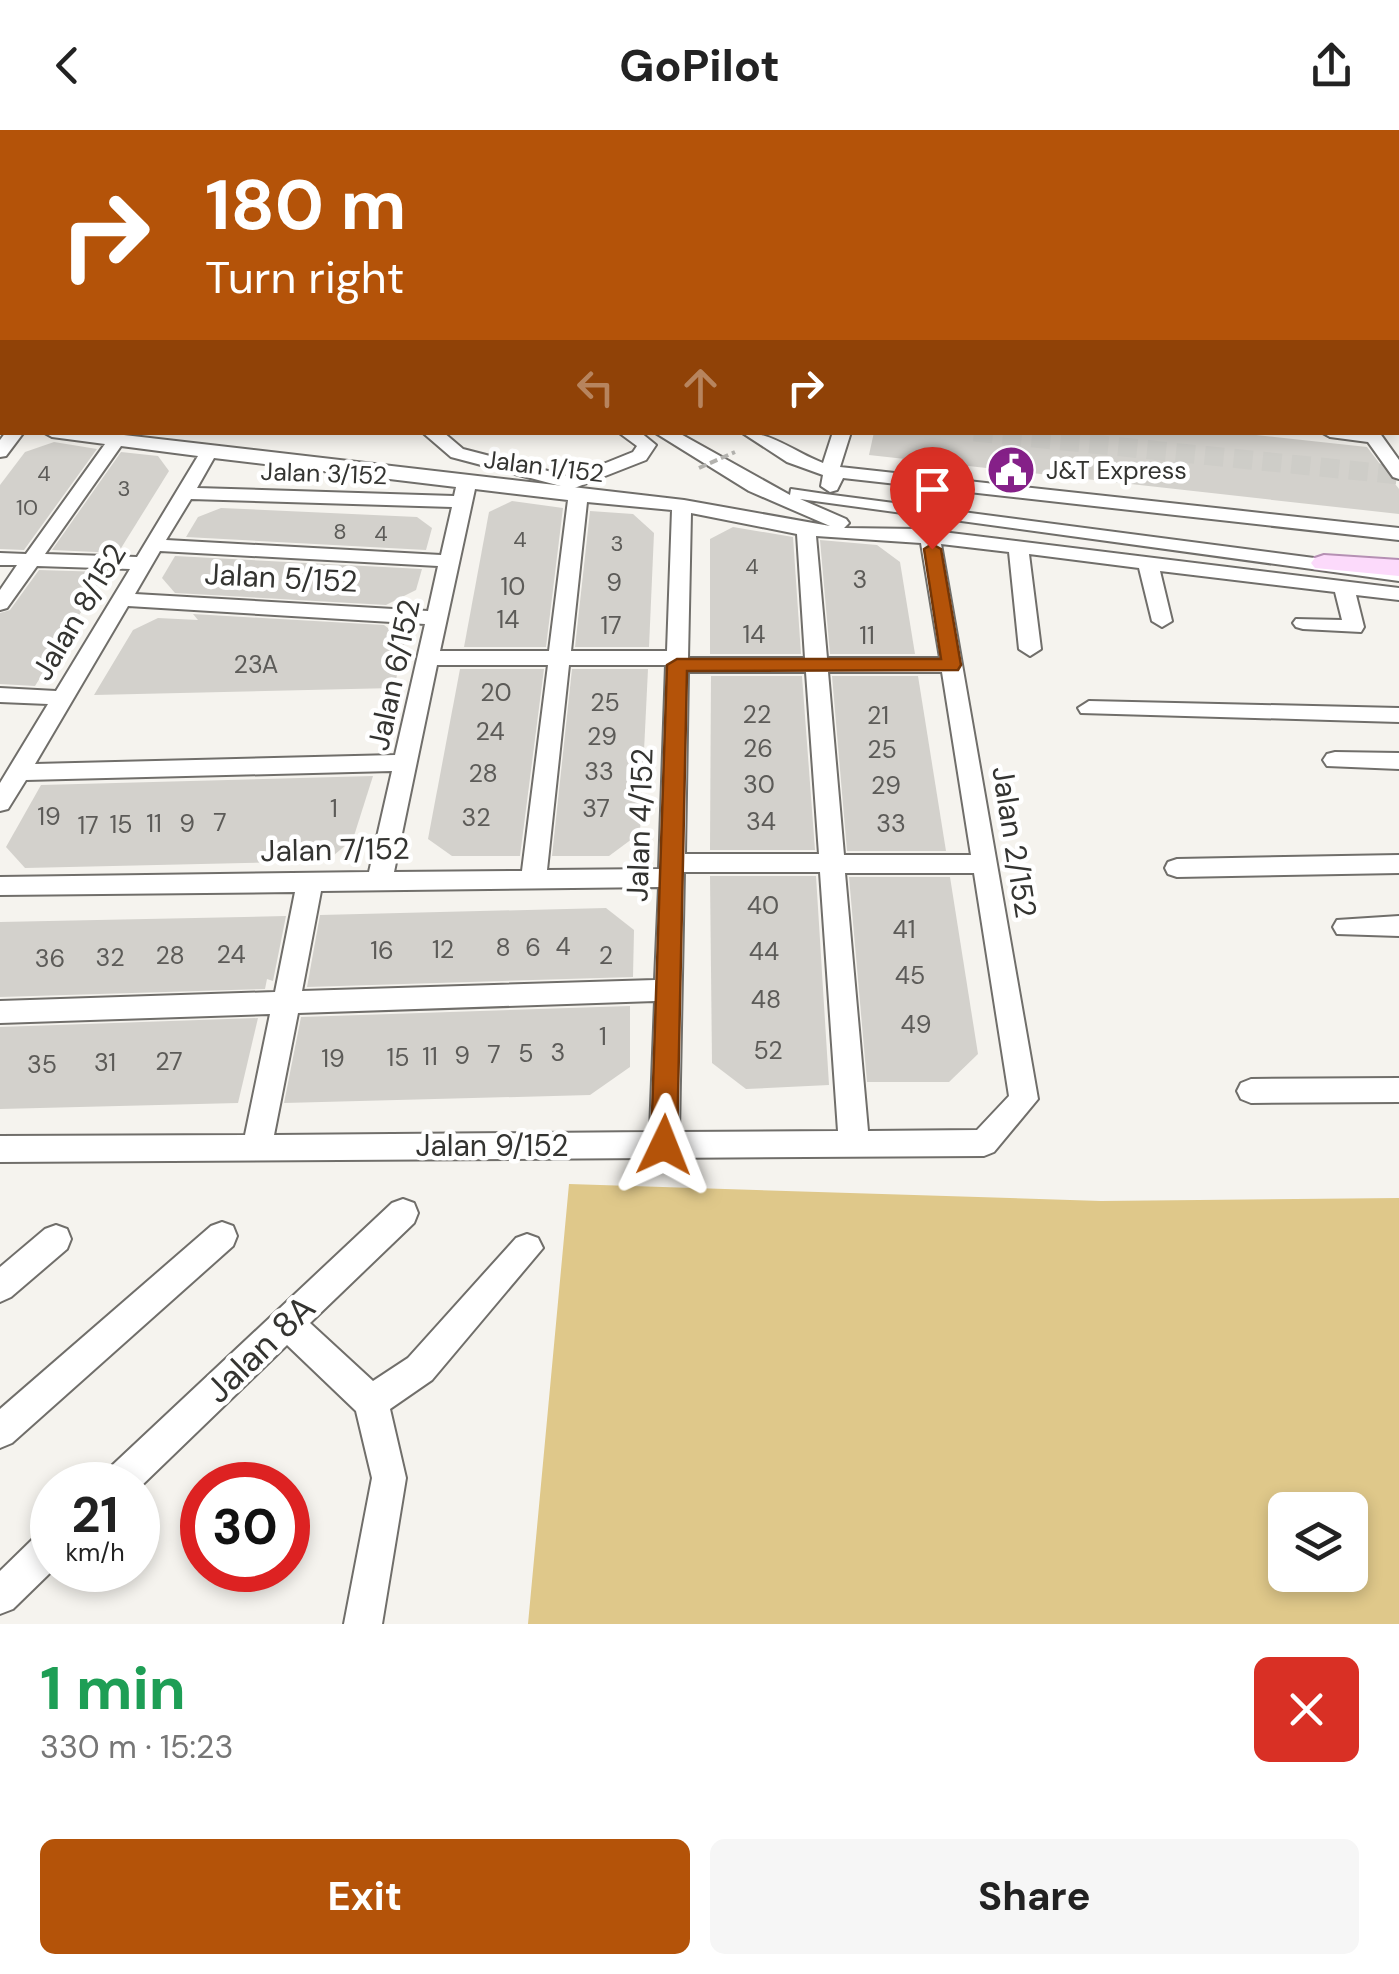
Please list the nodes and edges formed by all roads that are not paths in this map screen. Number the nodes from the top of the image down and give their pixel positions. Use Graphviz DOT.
graph roads {
  1 [pos="73,435"];
  2 [pos="435,435"];
  3 [pos="631,435"];
  4 [pos="669,435"];
  5 [pos="689,435"];
  6 [pos="755,435"];
  7 [pos="841,435"];
  8 [pos="1371,435"];
  9 [pos="116,441"];
  10 [pos="209,452"];
  11 [pos="829,471"];
  12 [pos="1399,473"];
  13 [pos="465,492"];
  14 [pos="185,493"];
  15 [pos="578,497"];
  16 [pos="682,506"];
  17 [pos="807,508"];
  18 [pos="727,512"];
  19 [pos="1399,534"];
  20 [pos="930,537"];
  21 [pos="1018,548"];
  22 [pos="148,554"];
  23 [pos="0,559"];
  24 [pos="31,560"];
  25 [pos="450,561"];
  26 [pos="1324,563"];
  27 [pos="1148,564"];
  28 [pos="1399,571"];
  29 [pos="1344,587"];
  30 [pos="1399,594"];
  31 [pos="122,599"];
  32 [pos="0,604"];
  33 [pos="437,618"];
  34 [pos="1162,621"];
  35 [pos="1303,623"];
  36 [pos="1030,650"];
  37 [pos="428,658"];
  38 [pos="559,658"];
  39 [pos="677,661"];
  40 [pos="817,665"];
  41 [pos="951,665"];
  42 [pos="0,695"];
  43 [pos="62,698"];
  44 [pos="1089,708"];
  45 [pos="1399,715"];
  46 [pos="1336,760"];
  47 [pos="1399,761"];
  48 [pos="405,763"];
  49 [pos="18,772"];
  50 [pos="0,803"];
  51 [pos="832,864"];
  52 [pos="984,864"];
  53 [pos="1399,864"];
  54 [pos="1176,868"];
  55 [pos="672,871"];
  56 [pos="532,880"];
  57 [pos="310,882"];
  58 [pos="379,882"];
  59 [pos="0,886"];
  60 [pos="1399,926"];
  61 [pos="1346,927"];
  62 [pos="668,990"];
  63 [pos="286,1003"];
  64 [pos="0,1012"];
  65 [pos="1399,1090"];
  66 [pos="1251,1091"];
  67 [pos="984,1143"];
  68 [pos="854,1144"];
  69 [pos="664,1145"];
  70 [pos="257,1148"];
  71 [pos="0,1149"];
  72 [pos="403,1213"];
  73 [pos="222,1236"];
  74 [pos="56,1239"];
  75 [pos="526,1248"];
  76 [pos="0,1286"];
  77 [pos="286,1323"];
  78 [pos="371,1402"];
  79 [pos="0,1432"];
  80 [pos="140,1462"];
  81 [pos="30,1567"];
  82 [pos="0,1596"];
  83 [pos="363,1624"];
  1 -- 9 [label="street, Jalan 1/152"];
  2 -- 3 [label="street"];
  4 -- 17 [label="street"];
  5 -- 17 [label="street"];
  6 -- 11 [label="street"];
  7 -- 11 [label="street"];
  8 -- 12 [label="street"];
  9 -- 10 [label="street, Jalan 1/152"];
  9 -- 24 [label="street"];
  10 -- 13 [label="street, Jalan 1/152"];
  10 -- 14 [label="street, Jalan 8/152"];
  11 -- 17 [label="street"];
  11 -- 19 [label="street"];
  13 -- 14 [label="street, Jalan 3/152"];
  13 -- 15 [label="street, Jalan 1/152"];
  13 -- 25 [label="street, Jalan 6/152"];
  14 -- 22 [label="street, Jalan 8/152"];
  15 -- 16 [label="street, Jalan 1/152"];
  15 -- 38 [label="street"];
  16 -- 18 [label="street, Jalan 1/152"];
  16 -- 39 [label="street, Jalan 4/152"];
  17 -- 18 [label="street"];
  17 -- 18 [label="street"];
  17 -- 20 [label="street"];
  17 -- 26 [label="street"];
  17 -- 40 [label="street"];
  20 -- 21 [label="street"];
  20 -- 41 [label="street, Jalan 2/152"];
  21 -- 27 [label="street"];
  21 -- 36 [label="street"];
  22 -- 24 [label="street"];
  22 -- 25 [label="street"];
  22 -- 31 [label="street, Jalan 8/152"];
  23 -- 24 [label="street"];
  24 -- 32 [label="street"];
  25 -- 33 [label="street, Jalan 6/152"];
  26 -- 28 [label="main road"];
  27 -- 29 [label="street"];
  27 -- 34 [label="street"];
  29 -- 30 [label="street"];
  29 -- 35 [label="street"];
  31 -- 33 [label="street, Jalan 5/152"];
  31 -- 43 [label="street, Jalan 8/152"];
  33 -- 37 [label="street, Jalan 6/152"];
  37 -- 38 [label="street"];
  37 -- 48 [label="street, Jalan 6/152"];
  38 -- 39 [label="street"];
  38 -- 56 [label="street"];
  39 -- 40 [label="street"];
  39 -- 55 [label="street, Jalan 4/152"];
  40 -- 41 [label="street"];
  40 -- 51 [label="street"];
  41 -- 52 [label="street, Jalan 2/152"];
  42 -- 43 [label="street"];
  43 -- 49 [label="street, Jalan 8/152"];
  44 -- 45 [label="street"];
  46 -- 47 [label="street"];
  48 -- 49 [label="street"];
  48 -- 58 [label="street, Jalan 6/152"];
  49 -- 50 [label="street, Jalan 8/152"];
  51 -- 52 [label="street, Jalan 7/152"];
  51 -- 55 [label="street, Jalan 7/152"];
  51 -- 68 [label="street"];
  52 -- 67 [label="street, Jalan 2/152"];
  53 -- 54 [label="street"];
  55 -- 56 [label="street, Jalan 7/152"];
  55 -- 62 [label="street, Jalan 4/152"];
  56 -- 58 [label="street, Jalan 7/152"];
  57 -- 58 [label="street, Jalan 7/152"];
  57 -- 59 [label="street, Jalan 7/152"];
  57 -- 63 [label="street"];
  60 -- 61 [label="street"];
  62 -- 63 [label="street"];
  62 -- 69 [label="street, Jalan 4/152"];
  63 -- 64 [label="street"];
  63 -- 70 [label="street"];
  65 -- 66 [label="street"];
  67 -- 68 [label="street, Jalan 9/152"];
  68 -- 69 [label="street, Jalan 9/152"];
  69 -- 70 [label="street, Jalan 9/152"];
  70 -- 71 [label="street, Jalan 9/152"];
  72 -- 77 [label="street, Jalan 8A"];
  73 -- 79 [label="street"];
  74 -- 76 [label="street"];
  75 -- 78 [label="street"];
  77 -- 78 [label="street"];
  77 -- 80 [label="street, Jalan 8A"];
  78 -- 83 [label="street"];
  81 -- 82 [label="street"];
}
